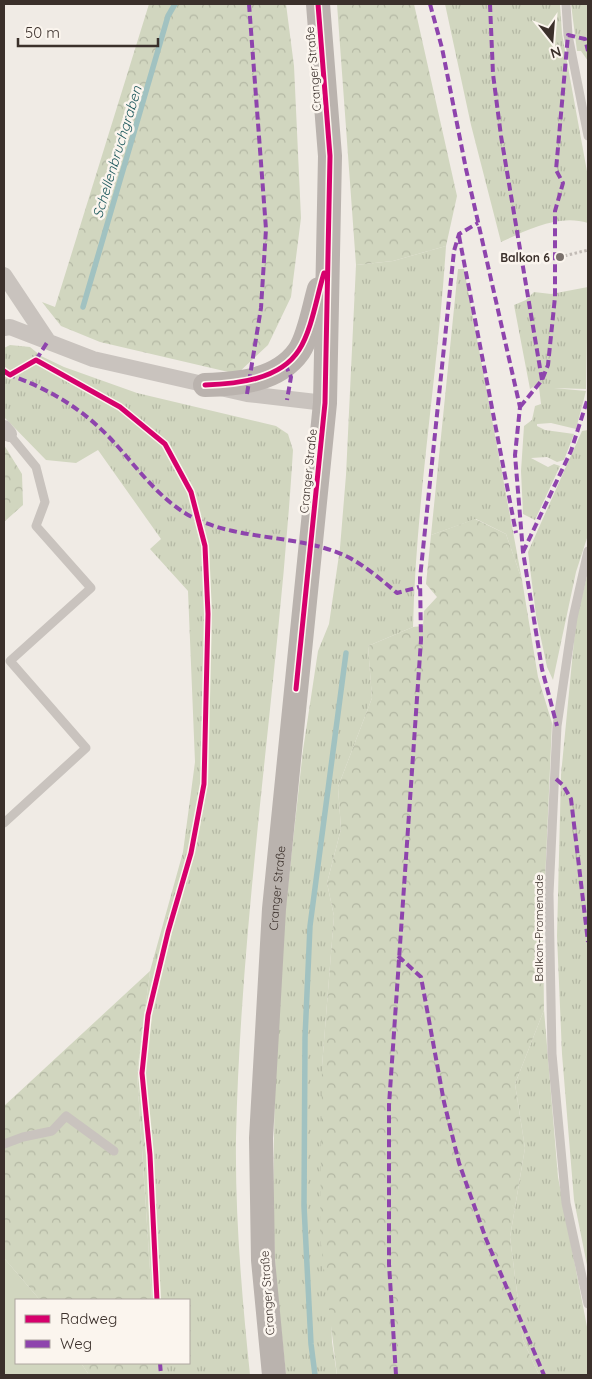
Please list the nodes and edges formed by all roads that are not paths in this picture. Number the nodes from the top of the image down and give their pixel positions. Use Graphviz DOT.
graph roads {
  1 [pos="318,4"];
  2 [pos="566,4"];
  3 [pos="588,136"];
  4 [pos="329,253"];
  5 [pos="4,275"];
  6 [pos="4,328"];
  7 [pos="48,341"];
  8 [pos="205,386"];
  9 [pos="325,403"];
  10 [pos="6,431"];
  11 [pos="588,551"];
  12 [pos="4,823"];
  13 [pos="4,1144"];
  14 [pos="114,1151"];
  15 [pos="588,1304"];
  16 [pos="274,1375"];
  1 -- 4 [label="main road, Cranger Straße"];
  2 -- 3 [label="lane"];
  4 -- 8 [label="main road, Cranger Straße"];
  4 -- 9 [label="main road, Cranger Straße"];
  5 -- 7 [label="street"];
  6 -- 7 [label="street, Cranger Straße"];
  7 -- 8 [label="street, Cranger Straße"];
  8 -- 9 [label="street, Cranger Straße"];
  9 -- 16 [label="main road, Cranger Straße"];
  10 -- 12 [label="lane"];
  11 -- 15 [label="lane, Balkon-Promenade"];
  13 -- 14 [label="lane"];
}
